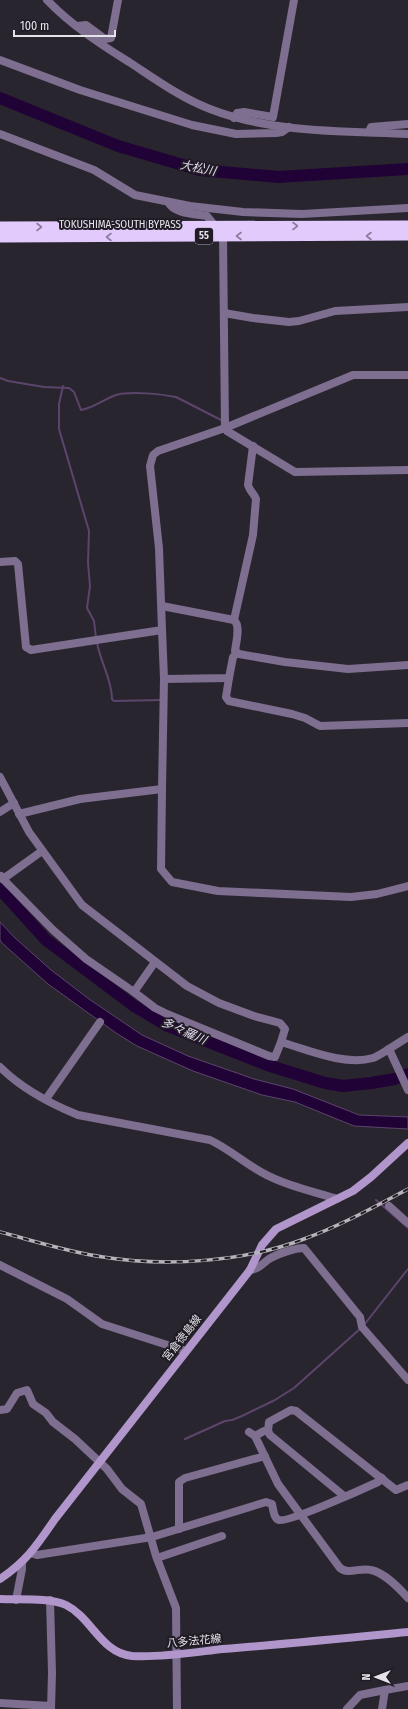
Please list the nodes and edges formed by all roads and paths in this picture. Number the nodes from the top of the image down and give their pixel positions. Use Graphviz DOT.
graph roads {
  1 [pos="47,0"];
  2 [pos="118,0"];
  3 [pos="294,0"];
  4 [pos="77,26"];
  5 [pos="0,60"];
  6 [pos="234,118"];
  7 [pos="408,124"];
  8 [pos="289,127"];
  9 [pos="369,132"];
  10 [pos="0,134"];
  11 [pos="408,134"];
  12 [pos="168,202"];
  13 [pos="408,208"];
  14 [pos="215,226"];
  15 [pos="408,226"];
  16 [pos="0,227"];
  17 [pos="408,235"];
  18 [pos="223,236"];
  19 [pos="0,237"];
  20 [pos="408,307"];
  21 [pos="224,312"];
  22 [pos="408,375"];
  23 [pos="225,428"];
  24 [pos="253,446"];
  25 [pos="408,470"];
  26 [pos="0,562"];
  27 [pos="162,606"];
  28 [pos="234,620"];
  29 [pos="162,630"];
  30 [pos="237,653"];
  31 [pos="408,665"];
  32 [pos="229,678"];
  33 [pos="164,679"];
  34 [pos="408,723"];
  35 [pos="0,777"];
  36 [pos="162,789"];
  37 [pos="14,803"];
  38 [pos="0,812"];
  39 [pos="19,814"];
  40 [pos="42,851"];
  41 [pos="1,878"];
  42 [pos="408,886"];
  43 [pos="155,962"];
  44 [pos="134,992"];
  45 [pos="100,1022"];
  46 [pos="408,1037"];
  47 [pos="281,1042"];
  48 [pos="389,1049"];
  49 [pos="0,1067"];
  50 [pos="407,1087"];
  51 [pos="46,1099"];
  52 [pos="408,1143"];
  53 [pos="337,1199"];
  54 [pos="389,1206"];
  55 [pos="408,1223"];
  56 [pos="0,1265"];
  57 [pos="250,1270"];
  58 [pos="186,1350"];
  59 [pos="408,1380"];
  60 [pos="0,1410"];
  61 [pos="268,1431"];
  62 [pos="265,1456"];
  63 [pos="100,1462"];
  64 [pos="382,1478"];
  65 [pos="408,1484"];
  66 [pos="344,1496"];
  67 [pos="300,1515"];
  68 [pos="179,1530"];
  69 [pos="222,1536"];
  70 [pos="152,1537"];
  71 [pos="31,1553"];
  72 [pos="157,1558"];
  73 [pos="22,1563"];
  74 [pos="0,1579"];
  75 [pos="407,1596"];
  76 [pos="0,1599"];
  77 [pos="16,1600"];
  78 [pos="50,1600"];
  79 [pos="408,1632"];
  80 [pos="177,1654"];
  81 [pos="408,1686"];
  82 [pos="385,1690"];
  83 [pos="0,1703"];
  84 [pos="51,1707"];
  85 [pos="177,1709"];
  86 [pos="347,1709"];
  87 [pos="382,1709"];
  1 -- 4 [label="street"];
  2 -- 4 [label="street"];
  3 -- 6 [label="street"];
  4 -- 6 [label="street"];
  5 -- 8 [label="street"];
  6 -- 8 [label="street"];
  7 -- 9 [label="street"];
  8 -- 9 [label="street"];
  9 -- 11 [label="street"];
  10 -- 12 [label="street"];
  12 -- 13 [label="street"];
  12 -- 14 [label="street"];
  14 -- 15 [label="highway, TOKUSHIMA-SOUTH BYPASS / 55, one-way"];
  16 -- 14 [label="highway, TOKUSHIMA-SOUTH BYPASS / 55, one-way"];
  14 -- 18 [label="street"];
  17 -- 18 [label="highway, TOKUSHIMA-SOUTH BYPASS / 55, one-way"];
  18 -- 19 [label="highway, TOKUSHIMA-SOUTH BYPASS / 55, one-way"];
  18 -- 21 [label="street"];
  20 -- 21 [label="street"];
  21 -- 23 [label="street"];
  22 -- 23 [label="street"];
  23 -- 24 [label="street"];
  23 -- 27 [label="street"];
  24 -- 25 [label="street"];
  24 -- 28 [label="street"];
  26 -- 29 [label="street"];
  27 -- 28 [label="street"];
  27 -- 29 [label="street"];
  28 -- 30 [label="street"];
  29 -- 33 [label="street"];
  30 -- 31 [label="street"];
  30 -- 32 [label="street"];
  32 -- 33 [label="street"];
  32 -- 34 [label="street"];
  33 -- 36 [label="street"];
  35 -- 37 [label="street"];
  36 -- 39 [label="street"];
  36 -- 42 [label="street"];
  37 -- 38 [label="street"];
  37 -- 39 [label="street"];
  39 -- 40 [label="street"];
  40 -- 41 [label="street"];
  40 -- 43 [label="street"];
  41 -- 44 [label="street"];
  43 -- 44 [label="street"];
  43 -- 47 [label="street"];
  44 -- 47 [label="street"];
  45 -- 51 [label="street"];
  46 -- 48 [label="street"];
  47 -- 48 [label="street"];
  48 -- 50 [label="street"];
  49 -- 51 [label="street"];
  51 -- 53 [label="street"];
  52 -- 53 [label="main road, 宮倉徳島線"];
  53 -- 57 [label="main road, 宮倉徳島線"];
  54 -- 55 [label="street"];
  56 -- 58 [label="street"];
  57 -- 58 [label="main road, 宮倉徳島線"];
  57 -- 59 [label="street"];
  58 -- 63 [label="main road, 宮倉徳島線"];
  60 -- 63 [label="street"];
  61 -- 62 [label="street"];
  61 -- 64 [label="street"];
  61 -- 66 [label="street"];
  62 -- 67 [label="street"];
  62 -- 68 [label="street"];
  63 -- 70 [label="street"];
  63 -- 71 [label="main road, 宮倉徳島線"];
  64 -- 65 [label="street"];
  64 -- 66 [label="street"];
  66 -- 67 [label="street"];
  67 -- 68 [label="street"];
  67 -- 75 [label="street"];
  68 -- 70 [label="street"];
  69 -- 72 [label="street"];
  70 -- 71 [label="street"];
  70 -- 72 [label="street"];
  71 -- 73 [label="main road, 宮倉徳島線"];
  72 -- 80 [label="street"];
  73 -- 74 [label="main road, 宮倉徳島線"];
  73 -- 77 [label="street"];
  76 -- 77 [label="main road, 八多法花線"];
  77 -- 78 [label="main road, 八多法花線"];
  78 -- 80 [label="main road, 八多法花線"];
  78 -- 84 [label="street"];
  79 -- 80 [label="main road, 八多法花線"];
  80 -- 85 [label="street"];
  81 -- 82 [label="street"];
  82 -- 86 [label="street"];
  82 -- 87 [label="street"];
  83 -- 84 [label="street"];
}
